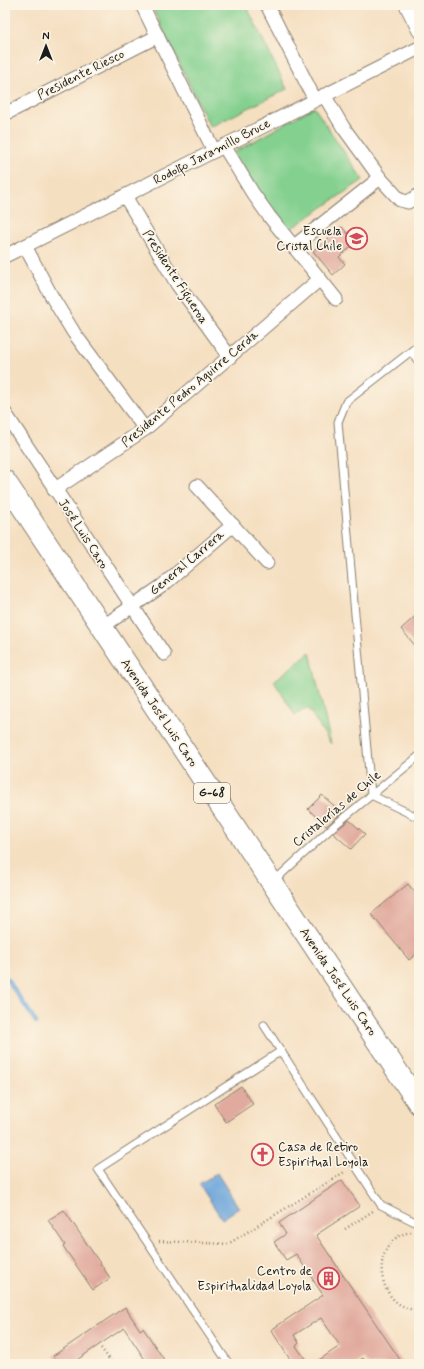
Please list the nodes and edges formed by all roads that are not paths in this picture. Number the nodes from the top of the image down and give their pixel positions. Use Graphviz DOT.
graph roads {
  1 [pos="142,5"];
  2 [pos="267,5"];
  3 [pos="406,5"];
  4 [pos="419,31"];
  5 [pos="158,36"];
  6 [pos="419,48"];
  7 [pos="319,98"];
  8 [pos="5,114"];
  9 [pos="219,148"];
  10 [pos="380,178"];
  11 [pos="419,195"];
  12 [pos="125,196"];
  13 [pos="25,246"];
  14 [pos="293,247"];
  15 [pos="5,256"];
  16 [pos="320,279"];
  17 [pos="336,299"];
  18 [pos="419,345"];
  19 [pos="411,352"];
  20 [pos="230,356"];
  21 [pos="419,362"];
  22 [pos="5,413"];
  23 [pos="145,429"];
  24 [pos="5,480"];
  25 [pos="197,486"];
  26 [pos="54,490"];
  27 [pos="233,525"];
  28 [pos="267,563"];
  29 [pos="131,607"];
  30 [pos="102,627"];
  31 [pos="164,654"];
  32 [pos="419,756"];
  33 [pos="371,795"];
  34 [pos="419,818"];
  35 [pos="272,883"];
  36 [pos="264,1025"];
  37 [pos="281,1051"];
  38 [pos="419,1104"];
  39 [pos="419,1224"];
  40 [pos="229,1364"];
  1 -- 5 [label="street"];
  2 -- 7 [label="street"];
  3 -- 4 [label="street"];
  5 -- 8 [label="street, Presidente Riesco"];
  5 -- 9 [label="street"];
  6 -- 7 [label="street, Rodolfo Jaramillo Bruce"];
  7 -- 9 [label="street, Rodolfo Jaramillo Bruce"];
  7 -- 10 [label="street"];
  9 -- 12 [label="street, Rodolfo Jaramillo Bruce"];
  9 -- 14 [label="street"];
  10 -- 11 [label="street"];
  10 -- 14 [label="street"];
  12 -- 13 [label="street, Rodolfo Jaramillo Bruce"];
  12 -- 20 [label="street, Presidente Figueroa"];
  13 -- 15 [label="street, Rodolfo Jaramillo Bruce"];
  13 -- 23 [label="street"];
  14 -- 16 [label="street"];
  16 -- 17 [label="street"];
  16 -- 20 [label="street, Presidente Pedro Aguirre Cerda"];
  18 -- 19 [label="lane"];
  19 -- 21 [label="lane"];
  19 -- 33 [label="lane"];
  20 -- 23 [label="street, Presidente Pedro Aguirre Cerda"];
  22 -- 26 [label="street, José Luis Caro"];
  23 -- 26 [label="street, Presidente Pedro Aguirre Cerda"];
  24 -- 30 [label="main road, Avenida José Luis Caro / G-68"];
  25 -- 27 [label="street, General Carrera"];
  26 -- 29 [label="street, José Luis Caro"];
  27 -- 28 [label="street, General Carrera"];
  27 -- 29 [label="street, General Carrera"];
  29 -- 30 [label="street, General Carrera"];
  29 -- 31 [label="street, José Luis Caro"];
  30 -- 35 [label="main road, Avenida José Luis Caro / G-68"];
  32 -- 33 [label="lane, Cristalerías de Chile"];
  33 -- 34 [label="lane"];
  33 -- 35 [label="lane, Cristalerías de Chile"];
  35 -- 38 [label="main road, Avenida José Luis Caro / G-68"];
  36 -- 37 [label="lane"];
  37 -- 39 [label="lane"];
  37 -- 40 [label="lane"];
}
